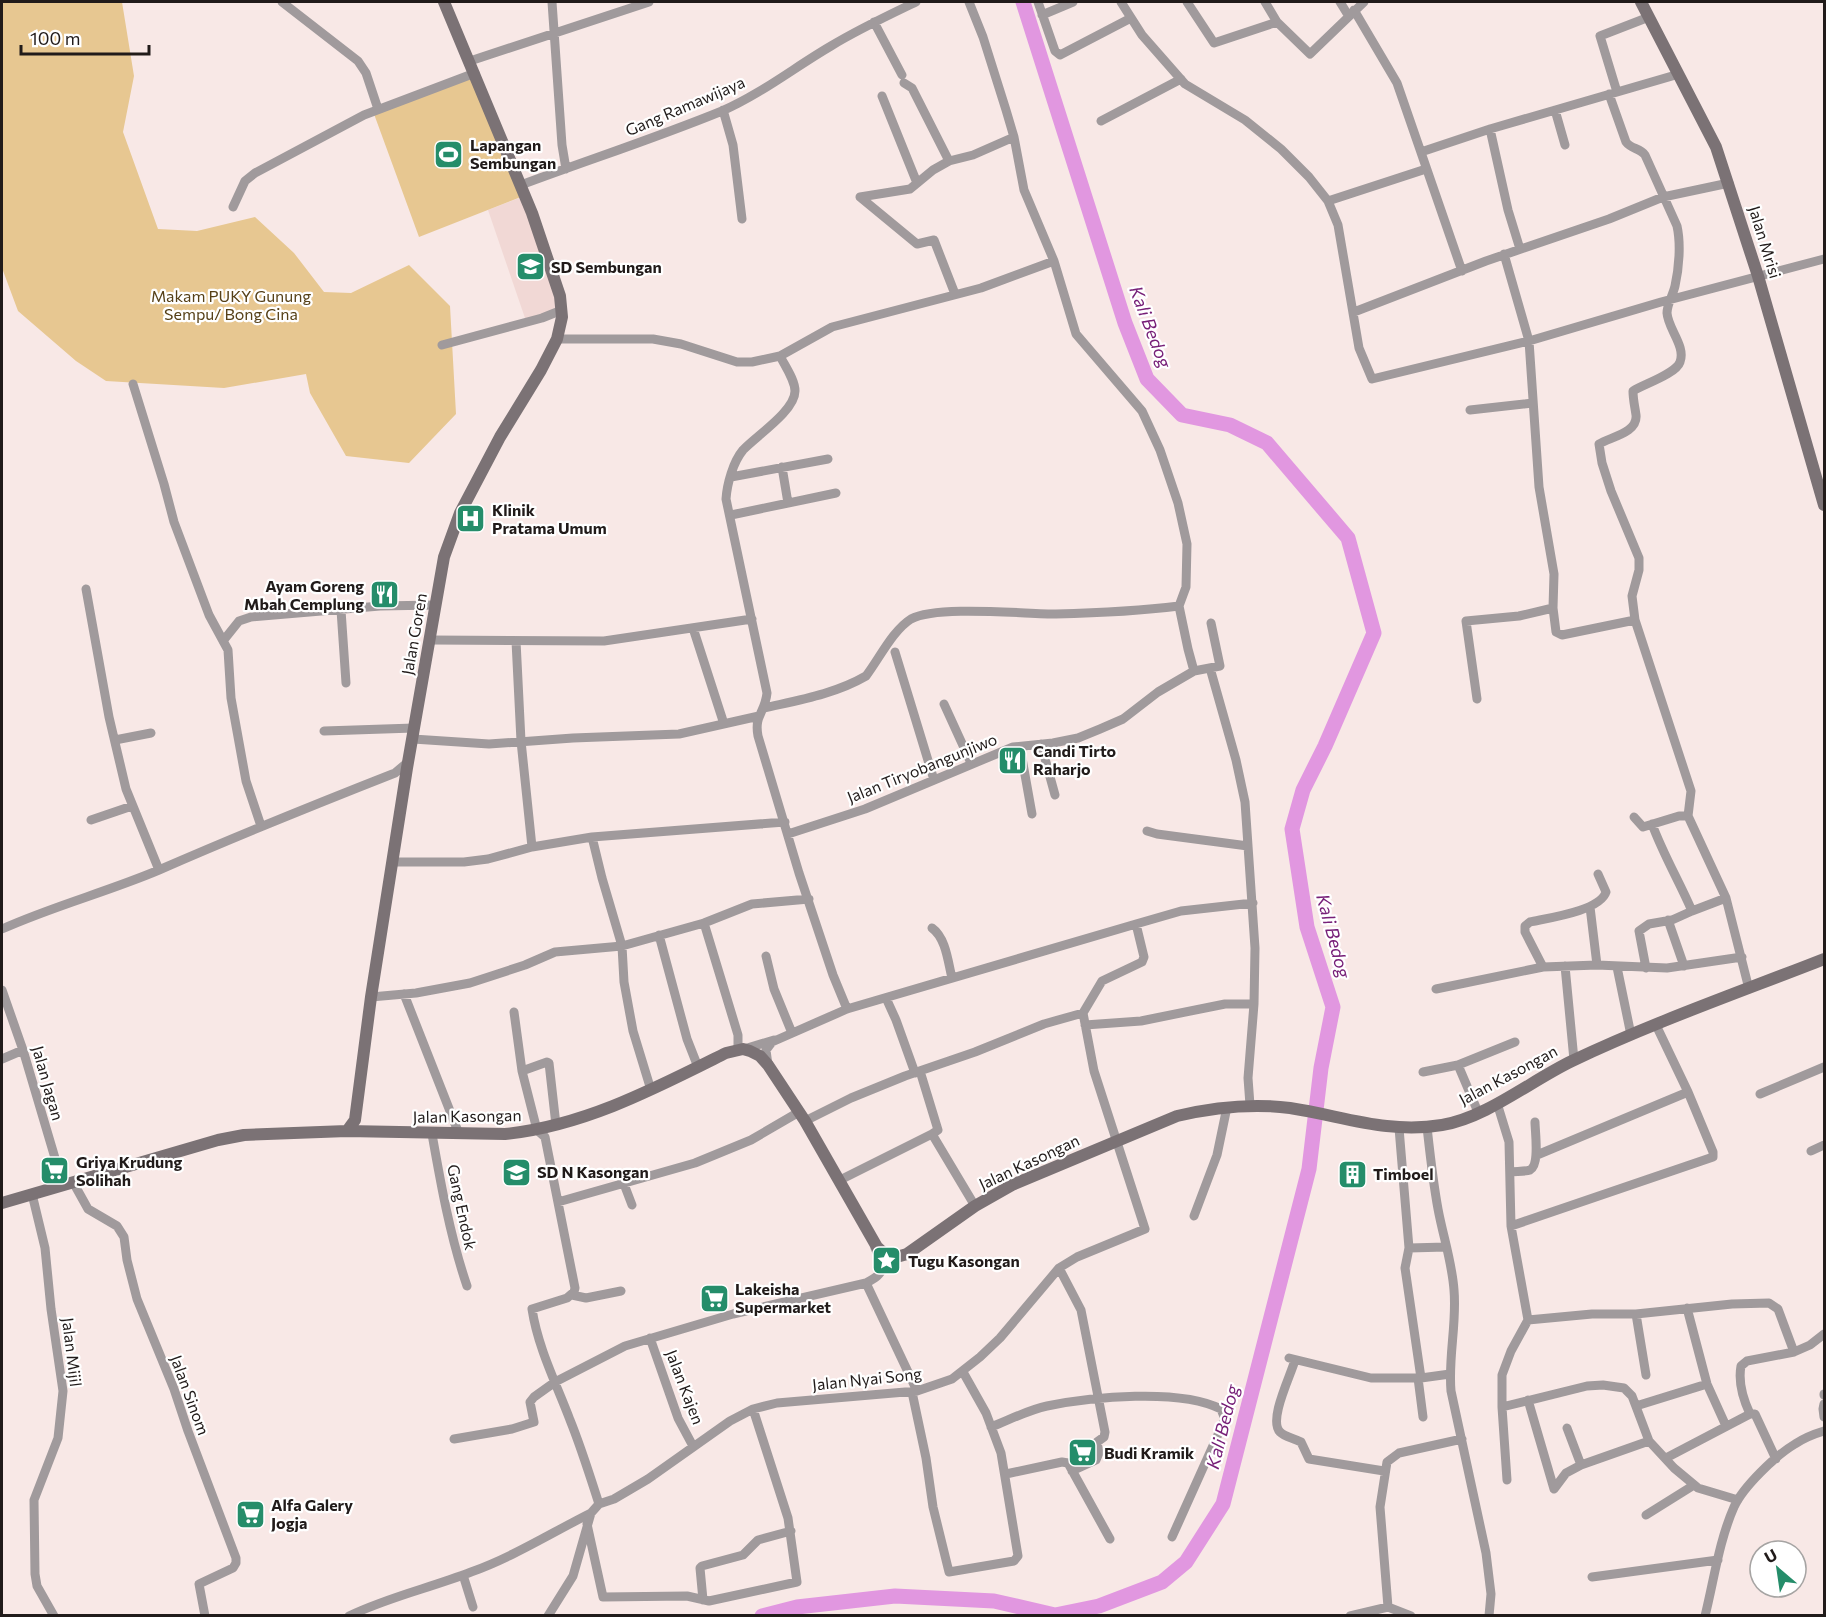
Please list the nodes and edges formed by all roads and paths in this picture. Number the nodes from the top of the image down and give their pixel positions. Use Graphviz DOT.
graph roads {
  1 [pos="282,2"];
  2 [pos="444,2"];
  3 [pos="552,2"];
  4 [pos="647,2"];
  5 [pos="916,2"];
  6 [pos="969,2"];
  7 [pos="1038,2"];
  8 [pos="1073,2"];
  9 [pos="1121,2"];
  10 [pos="1187,2"];
  11 [pos="1265,2"];
  12 [pos="1340,2"];
  13 [pos="1364,2"];
  14 [pos="1641,2"];
  15 [pos="1351,13"];
  16 [pos="1042,15"];
  17 [pos="1649,16"];
  18 [pos="1131,18"];
  19 [pos="874,22"];
  20 [pos="1277,22"];
  21 [pos="555,32"];
  22 [pos="473,67"];
  23 [pos="1679,74"];
  24 [pos="1181,79"];
  25 [pos="1613,93"];
  26 [pos="882,96"];
  27 [pos="378,109"];
  28 [pos="723,110"];
  29 [pos="1555,110"];
  30 [pos="1101,121"];
  31 [pos="1490,129"];
  32 [pos="1014,138"];
  33 [pos="1565,144"];
  34 [pos="1421,152"];
  35 [pos="949,161"];
  36 [pos="566,169"];
  37 [pos="1426,169"];
  38 [pos="917,183"];
  39 [pos="1729,183"];
  40 [pos="521,185"];
  41 [pos="1663,197"];
  42 [pos="1328,201"];
  43 [pos="233,207"];
  44 [pos="742,219"];
  45 [pos="1520,249"];
  46 [pos="1504,254"];
  47 [pos="1824,259"];
  48 [pos="1054,261"];
  49 [pos="1462,271"];
  50 [pos="1758,276"];
  51 [pos="955,294"];
  52 [pos="1671,301"];
  53 [pos="562,310"];
  54 [pos="1354,312"];
  55 [pos="557,339"];
  56 [pos="1528,341"];
  57 [pos="442,345"];
  58 [pos="780,356"];
  59 [pos="133,384"];
  60 [pos="1533,403"];
  61 [pos="1470,410"];
  62 [pos="828,459"];
  63 [pos="782,467"];
  64 [pos="731,477"];
  65 [pos="836,493"];
  66 [pos="788,503"];
  67 [pos="1824,505"];
  68 [pos="731,514"];
  69 [pos="86,589"];
  70 [pos="436,605"];
  71 [pos="1179,606"];
  72 [pos="1553,608"];
  73 [pos="341,610"];
  74 [pos="752,619"];
  75 [pos="1635,620"];
  76 [pos="1211,623"];
  77 [pos="693,628"];
  78 [pos="431,640"];
  79 [pos="223,641"];
  80 [pos="516,641"];
  81 [pos="895,652"];
  82 [pos="1210,668"];
  83 [pos="1194,671"];
  84 [pos="346,683"];
  85 [pos="1477,699"];
  86 [pos="944,704"];
  87 [pos="762,712"];
  88 [pos="724,724"];
  89 [pos="324,731"];
  90 [pos="151,733"];
  91 [pos="413,733"];
  92 [pos="115,740"];
  93 [pos="521,741"];
  94 [pos="1041,744"];
  95 [pos="1020,747"];
  96 [pos="408,762"];
  97 [pos="971,763"];
  98 [pos="395,773"];
  99 [pos="934,780"];
  100 [pos="405,783"];
  101 [pos="1055,795"];
  102 [pos="132,806"];
  103 [pos="1032,814"];
  104 [pos="1688,816"];
  105 [pos="1634,817"];
  106 [pos="91,820"];
  107 [pos="785,822"];
  108 [pos="1652,824"];
  109 [pos="261,826"];
  110 [pos="1148,831"];
  111 [pos="788,834"];
  112 [pos="592,837"];
  113 [pos="1248,846"];
  114 [pos="532,847"];
  115 [pos="393,862"];
  116 [pos="159,870"];
  117 [pos="1598,874"];
  118 [pos="1726,898"];
  119 [pos="809,899"];
  120 [pos="1253,903"];
  121 [pos="1590,907"];
  122 [pos="1692,911"];
  123 [pos="1668,920"];
  124 [pos="704,923"];
  125 [pos="1136,924"];
  126 [pos="932,928"];
  127 [pos="2,929"];
  128 [pos="659,936"];
  129 [pos="622,946"];
  130 [pos="766,957"];
  131 [pos="1742,957"];
  132 [pos="1824,959"];
  133 [pos="1597,965"];
  134 [pos="1565,966"];
  135 [pos="1684,966"];
  136 [pos="1543,967"];
  137 [pos="1617,967"];
  138 [pos="1647,968"];
  139 [pos="952,978"];
  140 [pos="1436,989"];
  141 [pos="1749,989"];
  142 [pos="2,990"];
  143 [pos="404,994"];
  144 [pos="371,997"];
  145 [pos="886,998"];
  146 [pos="1254,1004"];
  147 [pos="847,1009"];
  148 [pos="514,1012"];
  149 [pos="1083,1013"];
  150 [pos="1085,1025"];
  151 [pos="1656,1025"];
  152 [pos="792,1033"];
  153 [pos="1632,1035"];
  154 [pos="779,1038"];
  155 [pos="1515,1042"];
  156 [pos="741,1049"];
  157 [pos="23,1050"];
  158 [pos="2,1059"];
  159 [pos="1574,1060"];
  160 [pos="768,1065"];
  161 [pos="1458,1065"];
  162 [pos="698,1067"];
  163 [pos="1824,1067"];
  164 [pos="522,1071"];
  165 [pos="917,1072"];
  166 [pos="1423,1072"];
  167 [pos="651,1090"];
  168 [pos="1688,1092"];
  169 [pos="1760,1094"];
  170 [pos="1497,1103"];
  171 [pos="1250,1105"];
  172 [pos="1227,1107"];
  173 [pos="1478,1112"];
  174 [pos="802,1116"];
  175 [pos="1534,1122"];
  176 [pos="556,1125"];
  177 [pos="358,1126"];
  178 [pos="1427,1127"];
  179 [pos="1399,1128"];
  180 [pos="537,1130"];
  181 [pos="432,1134"];
  182 [pos="459,1134"];
  183 [pos="932,1134"];
  184 [pos="1117,1142"];
  185 [pos="1824,1145"];
  186 [pos="1810,1151"];
  187 [pos="1537,1155"];
  188 [pos="1510,1172"];
  189 [pos="840,1180"];
  190 [pos="68,1183"];
  191 [pos="624,1184"];
  192 [pos="32,1194"];
  193 [pos="558,1202"];
  194 [pos="2,1203"];
  195 [pos="632,1205"];
  196 [pos="975,1206"];
  197 [pos="1194,1216"];
  198 [pos="1511,1226"];
  199 [pos="871,1237"];
  200 [pos="1446,1247"];
  201 [pos="1409,1248"];
  202 [pos="907,1254"];
  203 [pos="1059,1268"];
  204 [pos="880,1276"];
  205 [pos="866,1283"];
  206 [pos="467,1286"];
  207 [pos="621,1291"];
  208 [pos="572,1295"];
  209 [pos="1687,1308"];
  210 [pos="1636,1314"];
  211 [pos="1528,1320"];
  212 [pos="1824,1334"];
  213 [pos="650,1338"];
  214 [pos="1794,1352"];
  215 [pos="963,1372"];
  216 [pos="1450,1374"];
  217 [pos="1646,1375"];
  218 [pos="1419,1378"];
  219 [pos="555,1382"];
  220 [pos="1707,1384"];
  221 [pos="915,1391"];
  222 [pos="1098,1398"];
  223 [pos="1528,1400"];
  224 [pos="1824,1404"];
  225 [pos="1636,1406"];
  226 [pos="1502,1407"];
  227 [pos="753,1409"];
  228 [pos="1750,1414"];
  229 [pos="1423,1417"];
  230 [pos="1824,1418"];
  231 [pos="1726,1426"];
  232 [pos="991,1427"];
  233 [pos="1567,1428"];
  234 [pos="1824,1431"];
  235 [pos="454,1439"];
  236 [pos="1462,1439"];
  237 [pos="1649,1441"];
  238 [pos="693,1446"];
  239 [pos="1666,1458"];
  240 [pos="1776,1459"];
  241 [pos="1581,1465"];
  242 [pos="1072,1471"];
  243 [pos="1384,1471"];
  244 [pos="1006,1474"];
  245 [pos="1508,1480"];
  246 [pos="1694,1485"];
  247 [pos="1738,1500"];
  248 [pos="599,1504"];
  249 [pos="591,1513"];
  250 [pos="1646,1515"];
  251 [pos="587,1524"];
  252 [pos="791,1531"];
  253 [pos="1172,1537"];
  254 [pos="1110,1539"];
  255 [pos="1718,1560"];
  256 [pos="463,1575"];
  257 [pos="1592,1577"];
  258 [pos="703,1600"];
  259 [pos="473,1607"];
  260 [pos="1388,1607"];
  261 [pos="54,1616"];
  262 [pos="205,1616"];
  263 [pos="349,1616"];
  264 [pos="548,1616"];
  265 [pos="1350,1616"];
  266 [pos="1411,1616"];
  267 [pos="1489,1616"];
  268 [pos="1705,1616"];
  1 -- 27 [label="street"];
  2 -- 22 [label="main road, Jalan Goren"];
  3 -- 21 [label="street"];
  4 -- 21 [label="street"];
  5 -- 19 [label="street, Gang Ramawijaya"];
  6 -- 32 [label="street"];
  7 -- 16 [label="street"];
  8 -- 16 [label="street"];
  9 -- 18 [label="street"];
  10 -- 20 [label="street"];
  11 -- 20 [label="street"];
  12 -- 15 [label="street"];
  13 -- 15 [label="street"];
  14 -- 17 [label="main road, Jalan Mrisi"];
  15 -- 20 [label="street"];
  15 -- 34 [label="street"];
  16 -- 18 [label="street"];
  17 -- 23 [label="main road, Jalan Mrisi"];
  17 -- 25 [label="street"];
  18 -- 24 [label="street"];
  19 -- 28 [label="street, Gang Ramawijaya"];
  19 -- 35 [label="street"];
  21 -- 22 [label="street"];
  21 -- 36 [label="street"];
  22 -- 27 [label="street"];
  22 -- 40 [label="main road, Jalan Goren"];
  23 -- 25 [label="street"];
  23 -- 39 [label="main road, Jalan Mrisi"];
  24 -- 30 [label="street"];
  24 -- 42 [label="street"];
  25 -- 29 [label="street"];
  25 -- 41 [label="street"];
  26 -- 38 [label="street"];
  27 -- 43 [label="street"];
  28 -- 36 [label="street, Gang Ramawijaya"];
  28 -- 44 [label="street"];
  29 -- 31 [label="street"];
  29 -- 33 [label="street"];
  31 -- 34 [label="street"];
  31 -- 45 [label="street"];
  32 -- 35 [label="street"];
  32 -- 48 [label="street"];
  34 -- 37 [label="street"];
  35 -- 38 [label="street"];
  36 -- 40 [label="street, Gang Ramawijaya"];
  37 -- 42 [label="street"];
  37 -- 49 [label="street"];
  38 -- 51 [label="street"];
  39 -- 41 [label="street"];
  39 -- 50 [label="main road, Jalan Mrisi"];
  40 -- 53 [label="main road, Jalan Goren"];
  41 -- 45 [label="street"];
  41 -- 52 [label="street"];
  42 -- 54 [label="street"];
  45 -- 46 [label="street"];
  46 -- 49 [label="street"];
  46 -- 56 [label="street"];
  47 -- 50 [label="street"];
  48 -- 51 [label="street"];
  48 -- 71 [label="street"];
  49 -- 54 [label="street"];
  50 -- 52 [label="street"];
  50 -- 67 [label="main road, Jalan Mrisi"];
  51 -- 58 [label="street"];
  52 -- 56 [label="street"];
  52 -- 75 [label="street"];
  53 -- 55 [label="main road, Jalan Goren"];
  53 -- 57 [label="street"];
  54 -- 56 [label="street"];
  55 -- 58 [label="street"];
  55 -- 70 [label="main road, Jalan Goren"];
  56 -- 60 [label="street"];
  58 -- 64 [label="street"];
  59 -- 79 [label="street"];
  60 -- 61 [label="street"];
  60 -- 72 [label="street"];
  62 -- 63 [label="street"];
  63 -- 64 [label="street"];
  63 -- 66 [label="street"];
  64 -- 68 [label="street"];
  65 -- 66 [label="street"];
  66 -- 68 [label="street"];
  68 -- 74 [label="street"];
  69 -- 92 [label="street"];
  70 -- 73 [label="street"];
  70 -- 78 [label="main road, Jalan Goren"];
  71 -- 83 [label="street"];
  71 -- 87 [label="street"];
  72 -- 75 [label="street"];
  72 -- 85 [label="street"];
  73 -- 79 [label="street"];
  73 -- 84 [label="street"];
  74 -- 77 [label="street"];
  74 -- 87 [label="street"];
  75 -- 104 [label="street"];
  76 -- 82 [label="street"];
  77 -- 80 [label="street"];
  77 -- 88 [label="street"];
  78 -- 80 [label="street"];
  78 -- 91 [label="main road, Jalan Goren"];
  79 -- 109 [label="street"];
  80 -- 93 [label="street"];
  81 -- 99 [label="street"];
  82 -- 83 [label="street, Jalan Tiryobangunjiwo"];
  82 -- 113 [label="street"];
  83 -- 94 [label="street, Jalan Tiryobangunjiwo"];
  86 -- 97 [label="street"];
  87 -- 88 [label="street"];
  87 -- 107 [label="street"];
  88 -- 93 [label="street"];
  89 -- 91 [label="street"];
  90 -- 92 [label="street"];
  91 -- 93 [label="street"];
  91 -- 96 [label="main road, Jalan Goren"];
  92 -- 102 [label="street"];
  93 -- 114 [label="street"];
  94 -- 95 [label="street, Jalan Tiryobangunjiwo"];
  94 -- 101 [label="street"];
  95 -- 97 [label="street, Jalan Tiryobangunjiwo"];
  95 -- 103 [label="street"];
  96 -- 98 [label="street"];
  96 -- 100 [label="main road, Jalan Goren"];
  97 -- 99 [label="street, Jalan Tiryobangunjiwo"];
  98 -- 100 [label="street"];
  98 -- 109 [label="street"];
  99 -- 111 [label="street, Jalan Tiryobangunjiwo"];
  100 -- 115 [label="main road, Jalan Goren"];
  102 -- 106 [label="street"];
  102 -- 116 [label="street"];
  104 -- 108 [label="street"];
  104 -- 118 [label="street"];
  105 -- 108 [label="street"];
  107 -- 111 [label="street"];
  107 -- 112 [label="street"];
  108 -- 122 [label="street"];
  109 -- 116 [label="street"];
  110 -- 113 [label="street"];
  111 -- 119 [label="street"];
  112 -- 114 [label="street"];
  112 -- 129 [label="street"];
  113 -- 120 [label="street"];
  114 -- 115 [label="street"];
  115 -- 144 [label="main road, Jalan Goren"];
  116 -- 127 [label="street"];
  117 -- 121 [label="street"];
  118 -- 122 [label="street"];
  118 -- 131 [label="street"];
  119 -- 124 [label="street"];
  119 -- 147 [label="street"];
  120 -- 125 [label="street"];
  120 -- 146 [label="street"];
  121 -- 133 [label="street"];
  121 -- 136 [label="street"];
  122 -- 123 [label="street"];
  123 -- 135 [label="street"];
  123 -- 138 [label="street"];
  124 -- 128 [label="street"];
  124 -- 156 [label="street"];
  125 -- 139 [label="street"];
  125 -- 149 [label="street"];
  126 -- 139 [label="street"];
  128 -- 129 [label="street"];
  128 -- 162 [label="street"];
  129 -- 143 [label="street"];
  129 -- 167 [label="street"];
  130 -- 152 [label="street"];
  131 -- 135 [label="street"];
  131 -- 141 [label="street"];
  132 -- 141 [label="main road, Jalan Kasongan"];
  133 -- 134 [label="street"];
  133 -- 137 [label="street"];
  134 -- 136 [label="street"];
  134 -- 159 [label="street"];
  135 -- 138 [label="street"];
  136 -- 140 [label="street"];
  137 -- 138 [label="street"];
  137 -- 153 [label="street"];
  139 -- 145 [label="street"];
  141 -- 151 [label="main road, Jalan Kasongan"];
  142 -- 157 [label="street, Jalan Jagan"];
  143 -- 144 [label="street"];
  143 -- 182 [label="street"];
  144 -- 177 [label="main road, Jalan Goren"];
  145 -- 147 [label="street"];
  145 -- 165 [label="street"];
  146 -- 150 [label="street"];
  146 -- 171 [label="street"];
  147 -- 152 [label="street"];
  148 -- 164 [label="street"];
  149 -- 150 [label="street"];
  149 -- 165 [label="street"];
  150 -- 184 [label="street"];
  151 -- 153 [label="main road, Jalan Kasongan"];
  151 -- 168 [label="street"];
  152 -- 154 [label="street"];
  153 -- 159 [label="main road, Jalan Kasongan"];
  154 -- 156 [label="street"];
  154 -- 160 [label="street"];
  155 -- 161 [label="street"];
  156 -- 160 [label="main road"];
  156 -- 162 [label="main road, Jalan Kasongan"];
  157 -- 158 [label="street"];
  157 -- 190 [label="street, Jalan Jagan"];
  159 -- 170 [label="main road, Jalan Kasongan"];
  160 -- 174 [label="main road"];
  161 -- 166 [label="street"];
  161 -- 173 [label="street"];
  162 -- 167 [label="main road, Jalan Kasongan"];
  163 -- 169 [label="street"];
  164 -- 176 [label="street"];
  164 -- 180 [label="street"];
  165 -- 174 [label="street"];
  165 -- 183 [label="street"];
  167 -- 176 [label="main road, Jalan Kasongan"];
  168 -- 187 [label="street"];
  168 -- 198 [label="street"];
  170 -- 173 [label="main road, Jalan Kasongan"];
  170 -- 188 [label="street"];
  171 -- 172 [label="main road, Jalan Kasongan"];
  171 -- 179 [label="main road, Jalan Kasongan"];
  172 -- 184 [label="main road, Jalan Kasongan"];
  172 -- 197 [label="street"];
  173 -- 178 [label="main road, Jalan Kasongan"];
  174 -- 189 [label="main road"];
  174 -- 191 [label="street"];
  175 -- 187 [label="street"];
  176 -- 180 [label="main road, Jalan Kasongan"];
  177 -- 181 [label="main road, Jalan Kasongan"];
  177 -- 190 [label="main road, Jalan Goren"];
  178 -- 179 [label="main road, Jalan Kasongan"];
  178 -- 200 [label="street"];
  179 -- 201 [label="street"];
  180 -- 182 [label="main road, Jalan Kasongan"];
  180 -- 193 [label="street"];
  181 -- 182 [label="main road, Jalan Kasongan"];
  181 -- 206 [label="street, Gang Endok"];
  183 -- 189 [label="street"];
  183 -- 196 [label="street"];
  184 -- 196 [label="main road, Jalan Kasongan"];
  184 -- 203 [label="street, Jalan Nyai Song"];
  185 -- 186 [label="street"];
  187 -- 188 [label="street"];
  188 -- 198 [label="street"];
  189 -- 199 [label="main road"];
  190 -- 192 [label="main road"];
  190 -- 262 [label="street, Jalan Sinom"];
  191 -- 193 [label="street"];
  191 -- 195 [label="street"];
  192 -- 194 [label="main road"];
  192 -- 261 [label="street, Jalan Mijil"];
  193 -- 208 [label="street"];
  196 -- 202 [label="main road, Jalan Kasongan"];
  198 -- 211 [label="street"];
  199 -- 202 [label="main road"];
  199 -- 204 [label="street"];
  200 -- 201 [label="street"];
  200 -- 216 [label="street"];
  201 -- 218 [label="street"];
  202 -- 204 [label="street"];
  203 -- 215 [label="street, Jalan Nyai Song"];
  203 -- 222 [label="street"];
  204 -- 205 [label="street"];
  205 -- 213 [label="street"];
  205 -- 221 [label="street"];
  207 -- 208 [label="street"];
  208 -- 219 [label="street"];
  209 -- 210 [label="street"];
  209 -- 214 [label="street"];
  209 -- 220 [label="street"];
  210 -- 211 [label="street"];
  210 -- 217 [label="street"];
  211 -- 226 [label="street"];
  212 -- 214 [label="street"];
  213 -- 219 [label="street"];
  213 -- 238 [label="street, Jalan Kajen"];
  214 -- 228 [label="street"];
  215 -- 221 [label="street, Jalan Nyai Song"];
  215 -- 232 [label="street"];
  216 -- 218 [label="street"];
  216 -- 236 [label="street"];
  218 -- 229 [label="street"];
  218 -- 243 [label="street"];
  219 -- 235 [label="street"];
  219 -- 248 [label="street"];
  220 -- 225 [label="street"];
  220 -- 231 [label="street"];
  221 -- 227 [label="street, Jalan Nyai Song"];
  221 -- 244 [label="street"];
  222 -- 232 [label="street"];
  222 -- 242 [label="street"];
  222 -- 253 [label="street"];
  223 -- 225 [label="street"];
  223 -- 226 [label="street"];
  223 -- 241 [label="street"];
  224 -- 230 [label="street"];
  225 -- 237 [label="street"];
  226 -- 245 [label="street"];
  227 -- 238 [label="street, Jalan Nyai Song"];
  227 -- 252 [label="street"];
  228 -- 231 [label="street"];
  228 -- 240 [label="street"];
  231 -- 239 [label="street"];
  232 -- 244 [label="street"];
  233 -- 241 [label="street"];
  234 -- 240 [label="street"];
  236 -- 243 [label="street"];
  236 -- 267 [label="street"];
  237 -- 239 [label="street"];
  237 -- 241 [label="street"];
  238 -- 248 [label="street, Jalan Nyai Song"];
  239 -- 246 [label="street"];
  240 -- 247 [label="street"];
  242 -- 244 [label="street"];
  242 -- 254 [label="street"];
  243 -- 260 [label="street"];
  246 -- 247 [label="street"];
  246 -- 250 [label="street"];
  247 -- 255 [label="street"];
  248 -- 249 [label="street"];
  249 -- 251 [label="street"];
  249 -- 256 [label="street"];
  251 -- 258 [label="street"];
  251 -- 264 [label="street"];
  252 -- 258 [label="street"];
  252 -- 258 [label="street"];
  255 -- 257 [label="street"];
  255 -- 268 [label="street"];
  256 -- 259 [label="street"];
  256 -- 263 [label="street"];
  260 -- 265 [label="street"];
  260 -- 266 [label="street"];
}
